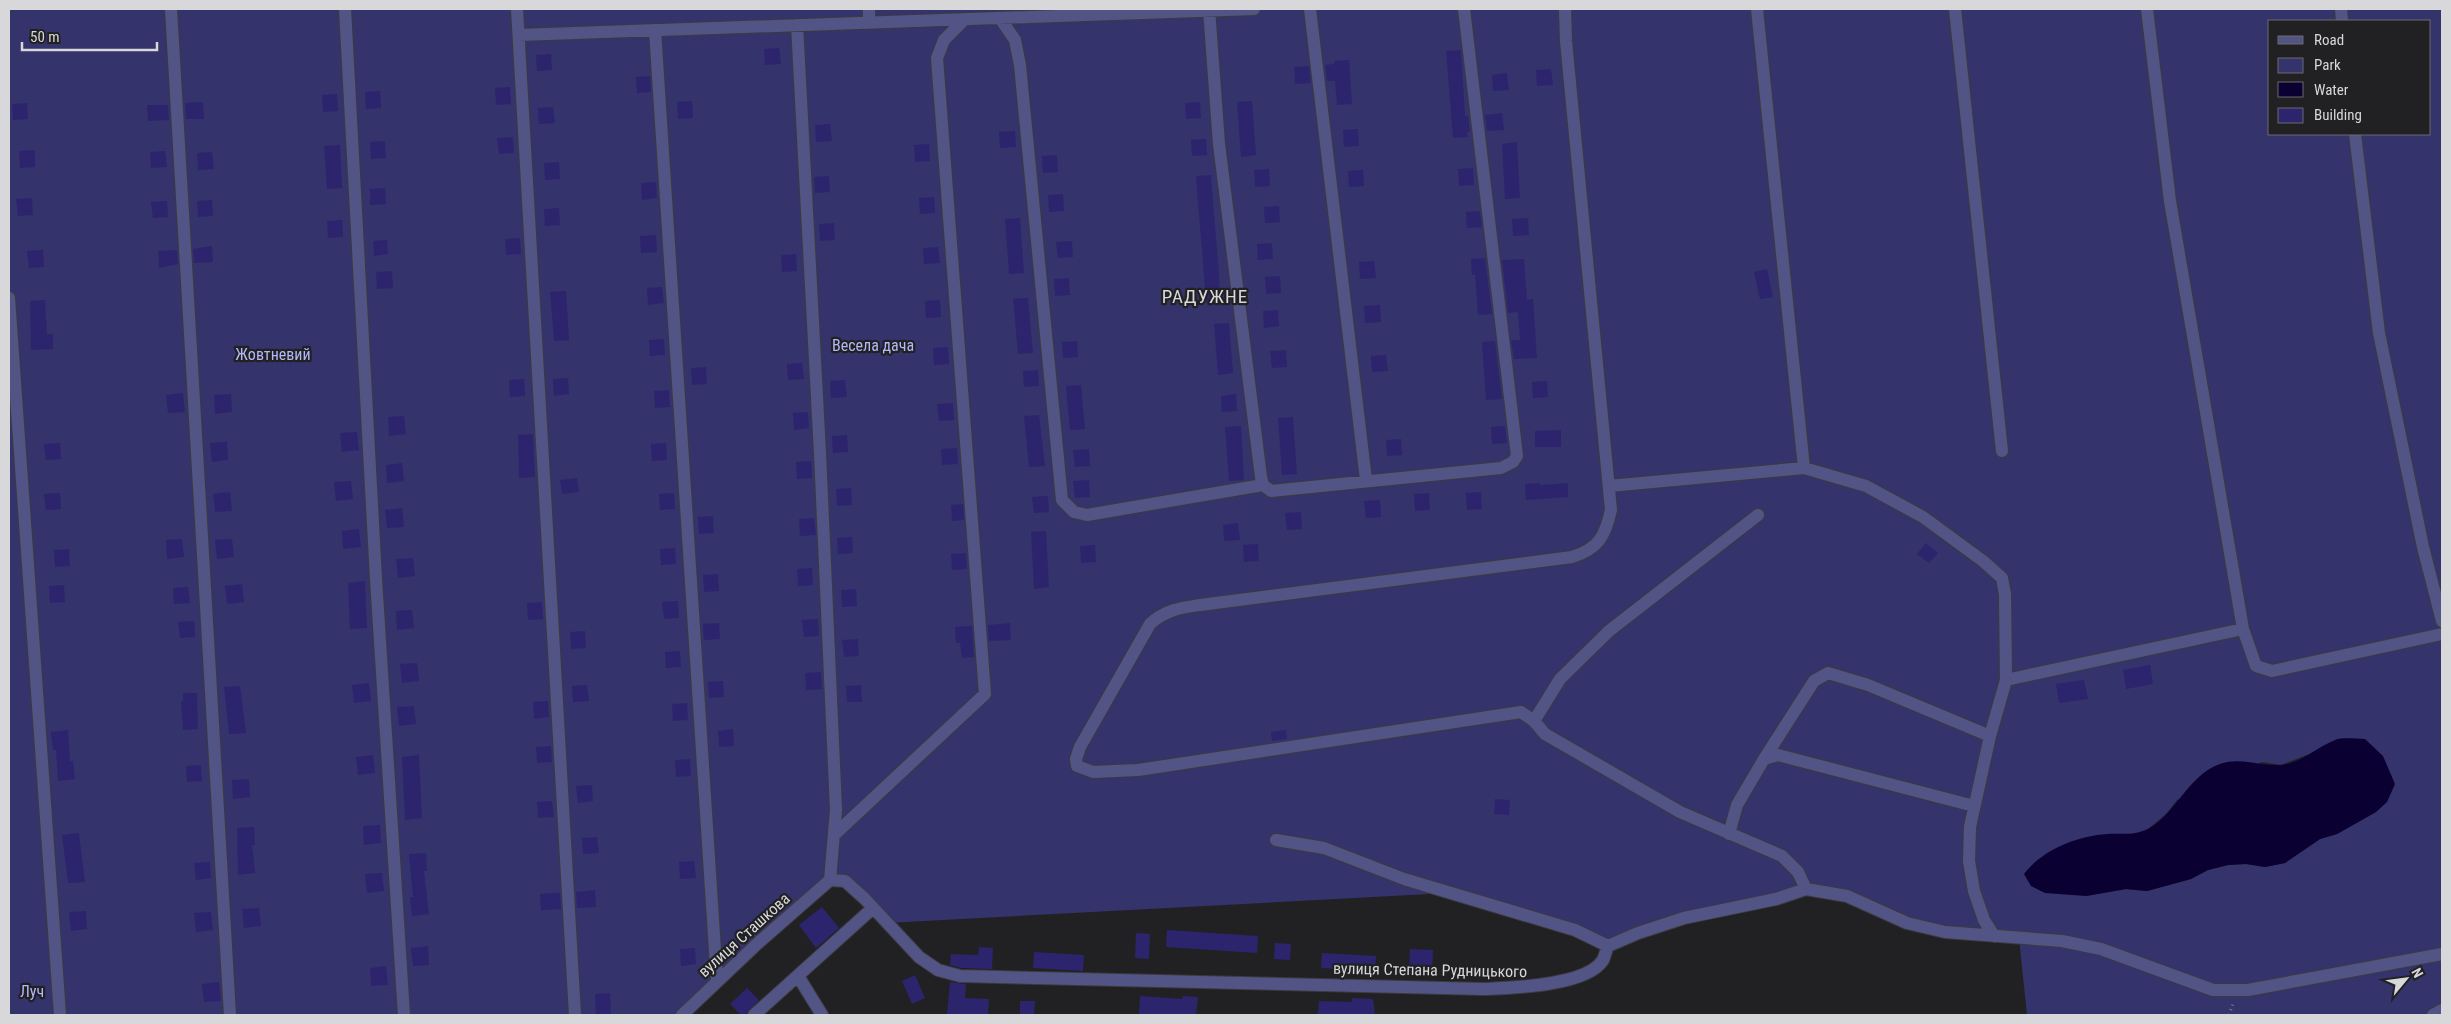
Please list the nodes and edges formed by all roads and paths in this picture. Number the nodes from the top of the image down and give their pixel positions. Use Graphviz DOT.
graph roads {
  1 [pos="171,9"];
  2 [pos="345,9"];
  3 [pos="517,9"];
  4 [pos="869,9"];
  5 [pos="1254,9"];
  6 [pos="1310,9"];
  7 [pos="1464,9"];
  8 [pos="1565,9"];
  9 [pos="1757,9"];
  10 [pos="1955,9"];
  11 [pos="2146,9"];
  12 [pos="1209,10"];
  13 [pos="1000,18"];
  14 [pos="965,19"];
  15 [pos="869,23"];
  16 [pos="797,26"];
  17 [pos="655,30"];
  18 [pos="519,35"];
  19 [pos="2354,135"];
  20 [pos="9,298"];
  21 [pos="2002,451"];
  22 [pos="1804,468"];
  23 [pos="1366,480"];
  24 [pos="1263,486"];
  25 [pos="1609,486"];
  26 [pos="1758,514"];
  27 [pos="2442,621"];
  28 [pos="2243,629"];
  29 [pos="2442,634"];
  30 [pos="2006,680"];
  31 [pos="1534,721"];
  32 [pos="1990,736"];
  33 [pos="1764,759"];
  34 [pos="1974,806"];
  35 [pos="1729,834"];
  36 [pos="834,835"];
  37 [pos="1276,840"];
  38 [pos="830,880"];
  39 [pos="1806,889"];
  40 [pos="873,908"];
  41 [pos="1994,936"];
  42 [pos="1608,946"];
  43 [pos="2442,954"];
  44 [pos="798,976"];
  45 [pos="717,981"];
  46 [pos="2442,1010"];
  47 [pos="60,1015"];
  48 [pos="230,1015"];
  49 [pos="404,1015"];
  50 [pos="575,1015"];
  51 [pos="682,1015"];
  52 [pos="754,1015"];
  53 [pos="822,1015"];
  54 [pos="2433,1015"];
  1 -- 48 [label="street"];
  2 -- 49 [label="street"];
  3 -- 18 [label="street"];
  4 -- 15 [label="street"];
  5 -- 12 [label="street"];
  6 -- 23 [label="street"];
  7 -- 23 [label="street"];
  8 -- 25 [label="street"];
  9 -- 22 [label="street"];
  10 -- 21 [label="street"];
  11 -- 28 [label="street"];
  12 -- 13 [label="street"];
  12 -- 24 [label="street"];
  13 -- 14 [label="street"];
  13 -- 24 [label="street"];
  14 -- 15 [label="street"];
  14 -- 36 [label="street"];
  15 -- 16 [label="street"];
  16 -- 17 [label="street"];
  16 -- 36 [label="street"];
  17 -- 18 [label="street"];
  17 -- 45 [label="street"];
  18 -- 50 [label="street"];
  19 -- 27 [label="street"];
  20 -- 47 [label="street"];
  22 -- 25 [label="street"];
  22 -- 30 [label="street"];
  23 -- 24 [label="street"];
  25 -- 31 [label="street"];
  26 -- 31 [label="street"];
  28 -- 29 [label="street"];
  28 -- 30 [label="street"];
  30 -- 32 [label="street"];
  31 -- 35 [label="street"];
  32 -- 33 [label="street"];
  32 -- 34 [label="street"];
  33 -- 34 [label="street"];
  33 -- 35 [label="street"];
  34 -- 41 [label="street"];
  35 -- 39 [label="street"];
  36 -- 38 [label="street"];
  37 -- 42 [label="street"];
  38 -- 40 [label="street, вулиця Степана Рудницького"];
  38 -- 45 [label="street, вулиця Сташкова"];
  39 -- 41 [label="street"];
  39 -- 42 [label="street"];
  40 -- 42 [label="street, вулиця Степана Рудницького"];
  40 -- 44 [label="street"];
  41 -- 43 [label="street"];
  44 -- 52 [label="street"];
  44 -- 53 [label="street"];
  45 -- 51 [label="street, вулиця Сташкова"];
  46 -- 54 [label="street"];
}
